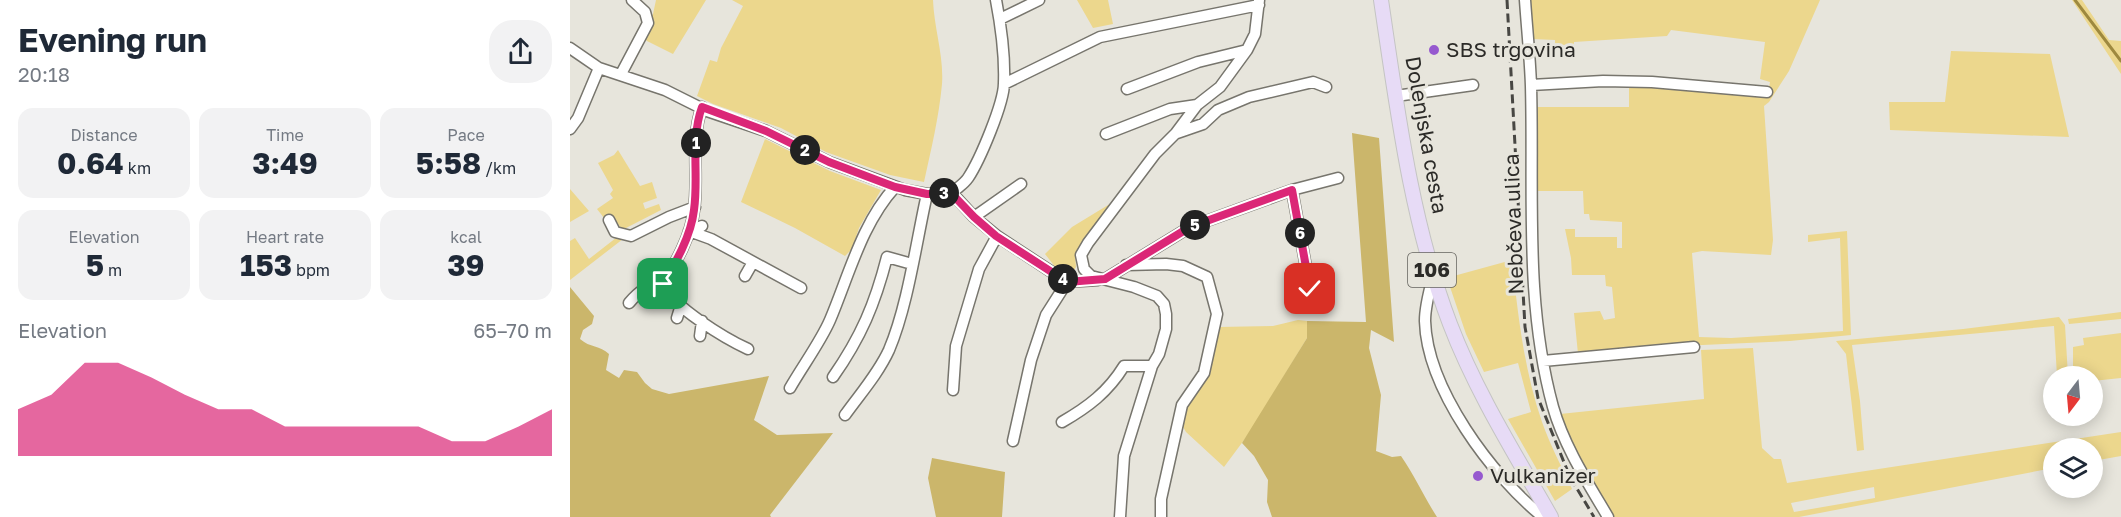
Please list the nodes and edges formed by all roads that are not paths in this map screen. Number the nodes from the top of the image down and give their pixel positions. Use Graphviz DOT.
graph roads {
  1 [pos="632,0"];
  2 [pos="996,0"];
  3 [pos="1039,0"];
  4 [pos="1381,0"];
  5 [pos="1525,0"];
  6 [pos="1259,2"];
  7 [pos="1000,19"];
  8 [pos="570,48"];
  9 [pos="1247,50"];
  10 [pos="599,68"];
  11 [pos="621,74"];
  12 [pos="1004,84"];
  13 [pos="1473,85"];
  14 [pos="1531,86"];
  15 [pos="1326,87"];
  16 [pos="1127,89"];
  17 [pos="1767,92"];
  18 [pos="1396,96"];
  19 [pos="1197,105"];
  20 [pos="702,107"];
  21 [pos="570,129"];
  22 [pos="1176,133"];
  23 [pos="1106,134"];
  24 [pos="1338,178"];
  25 [pos="1021,184"];
  26 [pos="895,187"];
  27 [pos="1292,190"];
  28 [pos="927,194"];
  29 [pos="952,194"];
  30 [pos="695,207"];
  31 [pos="974,217"];
  32 [pos="609,220"];
  33 [pos="702,226"];
  34 [pos="689,231"];
  35 [pos="996,236"];
  36 [pos="753,262"];
  37 [pos="912,264"];
  38 [pos="1126,265"];
  39 [pos="745,276"];
  40 [pos="1434,276"];
  41 [pos="1105,279"];
  42 [pos="1067,282"];
  43 [pos="663,284"];
  44 [pos="801,288"];
  45 [pos="1310,289"];
  46 [pos="629,303"];
  47 [pos="681,305"];
  48 [pos="677,318"];
  49 [pos="702,321"];
  50 [pos="700,336"];
  51 [pos="1694,347"];
  52 [pos="748,349"];
  53 [pos="1543,361"];
  54 [pos="1152,366"];
  55 [pos="833,377"];
  56 [pos="790,388"];
  57 [pos="953,390"];
  58 [pos="845,415"];
  59 [pos="1062,422"];
  60 [pos="1013,441"];
  61 [pos="1120,517"];
  62 [pos="1161,517"];
  63 [pos="1543,517"];
  64 [pos="1551,517"];
  65 [pos="1608,517"];
  1 -- 11 [label="street"];
  2 -- 7 [label="street"];
  3 -- 7 [label="street"];
  4 -- 18 [label="main road, Dolenjska cesta / 106"];
  5 -- 14 [label="street, Nebčeva ulica"];
  6 -- 9 [label="street"];
  6 -- 12 [label="street"];
  7 -- 12 [label="street"];
  8 -- 10 [label="street"];
  9 -- 16 [label="street"];
  9 -- 19 [label="street"];
  10 -- 11 [label="street"];
  10 -- 21 [label="street"];
  11 -- 20 [label="street"];
  12 -- 29 [label="street"];
  13 -- 18 [label="street"];
  14 -- 17 [label="street"];
  14 -- 53 [label="street, Nebčeva ulica"];
  15 -- 22 [label="street"];
  18 -- 40 [label="main road, Dolenjska cesta / 106"];
  19 -- 22 [label="street"];
  19 -- 23 [label="street"];
  20 -- 26 [label="street"];
  20 -- 30 [label="street"];
  22 -- 41 [label="street"];
  24 -- 27 [label="street"];
  25 -- 31 [label="street"];
  26 -- 28 [label="street"];
  26 -- 56 [label="street"];
  27 -- 38 [label="street"];
  27 -- 45 [label="street"];
  28 -- 29 [label="street"];
  28 -- 37 [label="street"];
  29 -- 31 [label="street"];
  30 -- 32 [label="street"];
  30 -- 34 [label="street"];
  31 -- 35 [label="street"];
  33 -- 34 [label="street"];
  34 -- 36 [label="street"];
  34 -- 43 [label="street"];
  35 -- 42 [label="street"];
  35 -- 57 [label="street"];
  36 -- 39 [label="street"];
  36 -- 44 [label="street"];
  37 -- 55 [label="street"];
  37 -- 58 [label="street"];
  38 -- 41 [label="street"];
  38 -- 62 [label="street"];
  40 -- 63 [label="street"];
  40 -- 64 [label="main road, Dolenjska cesta / 106"];
  41 -- 42 [label="street"];
  41 -- 54 [label="street"];
  42 -- 60 [label="street"];
  43 -- 46 [label="street"];
  43 -- 47 [label="street"];
  47 -- 48 [label="street"];
  47 -- 49 [label="street"];
  49 -- 50 [label="street"];
  49 -- 52 [label="street"];
  51 -- 53 [label="street"];
  53 -- 65 [label="street, Nebčeva ulica"];
  54 -- 59 [label="street"];
  54 -- 61 [label="street"];
}
